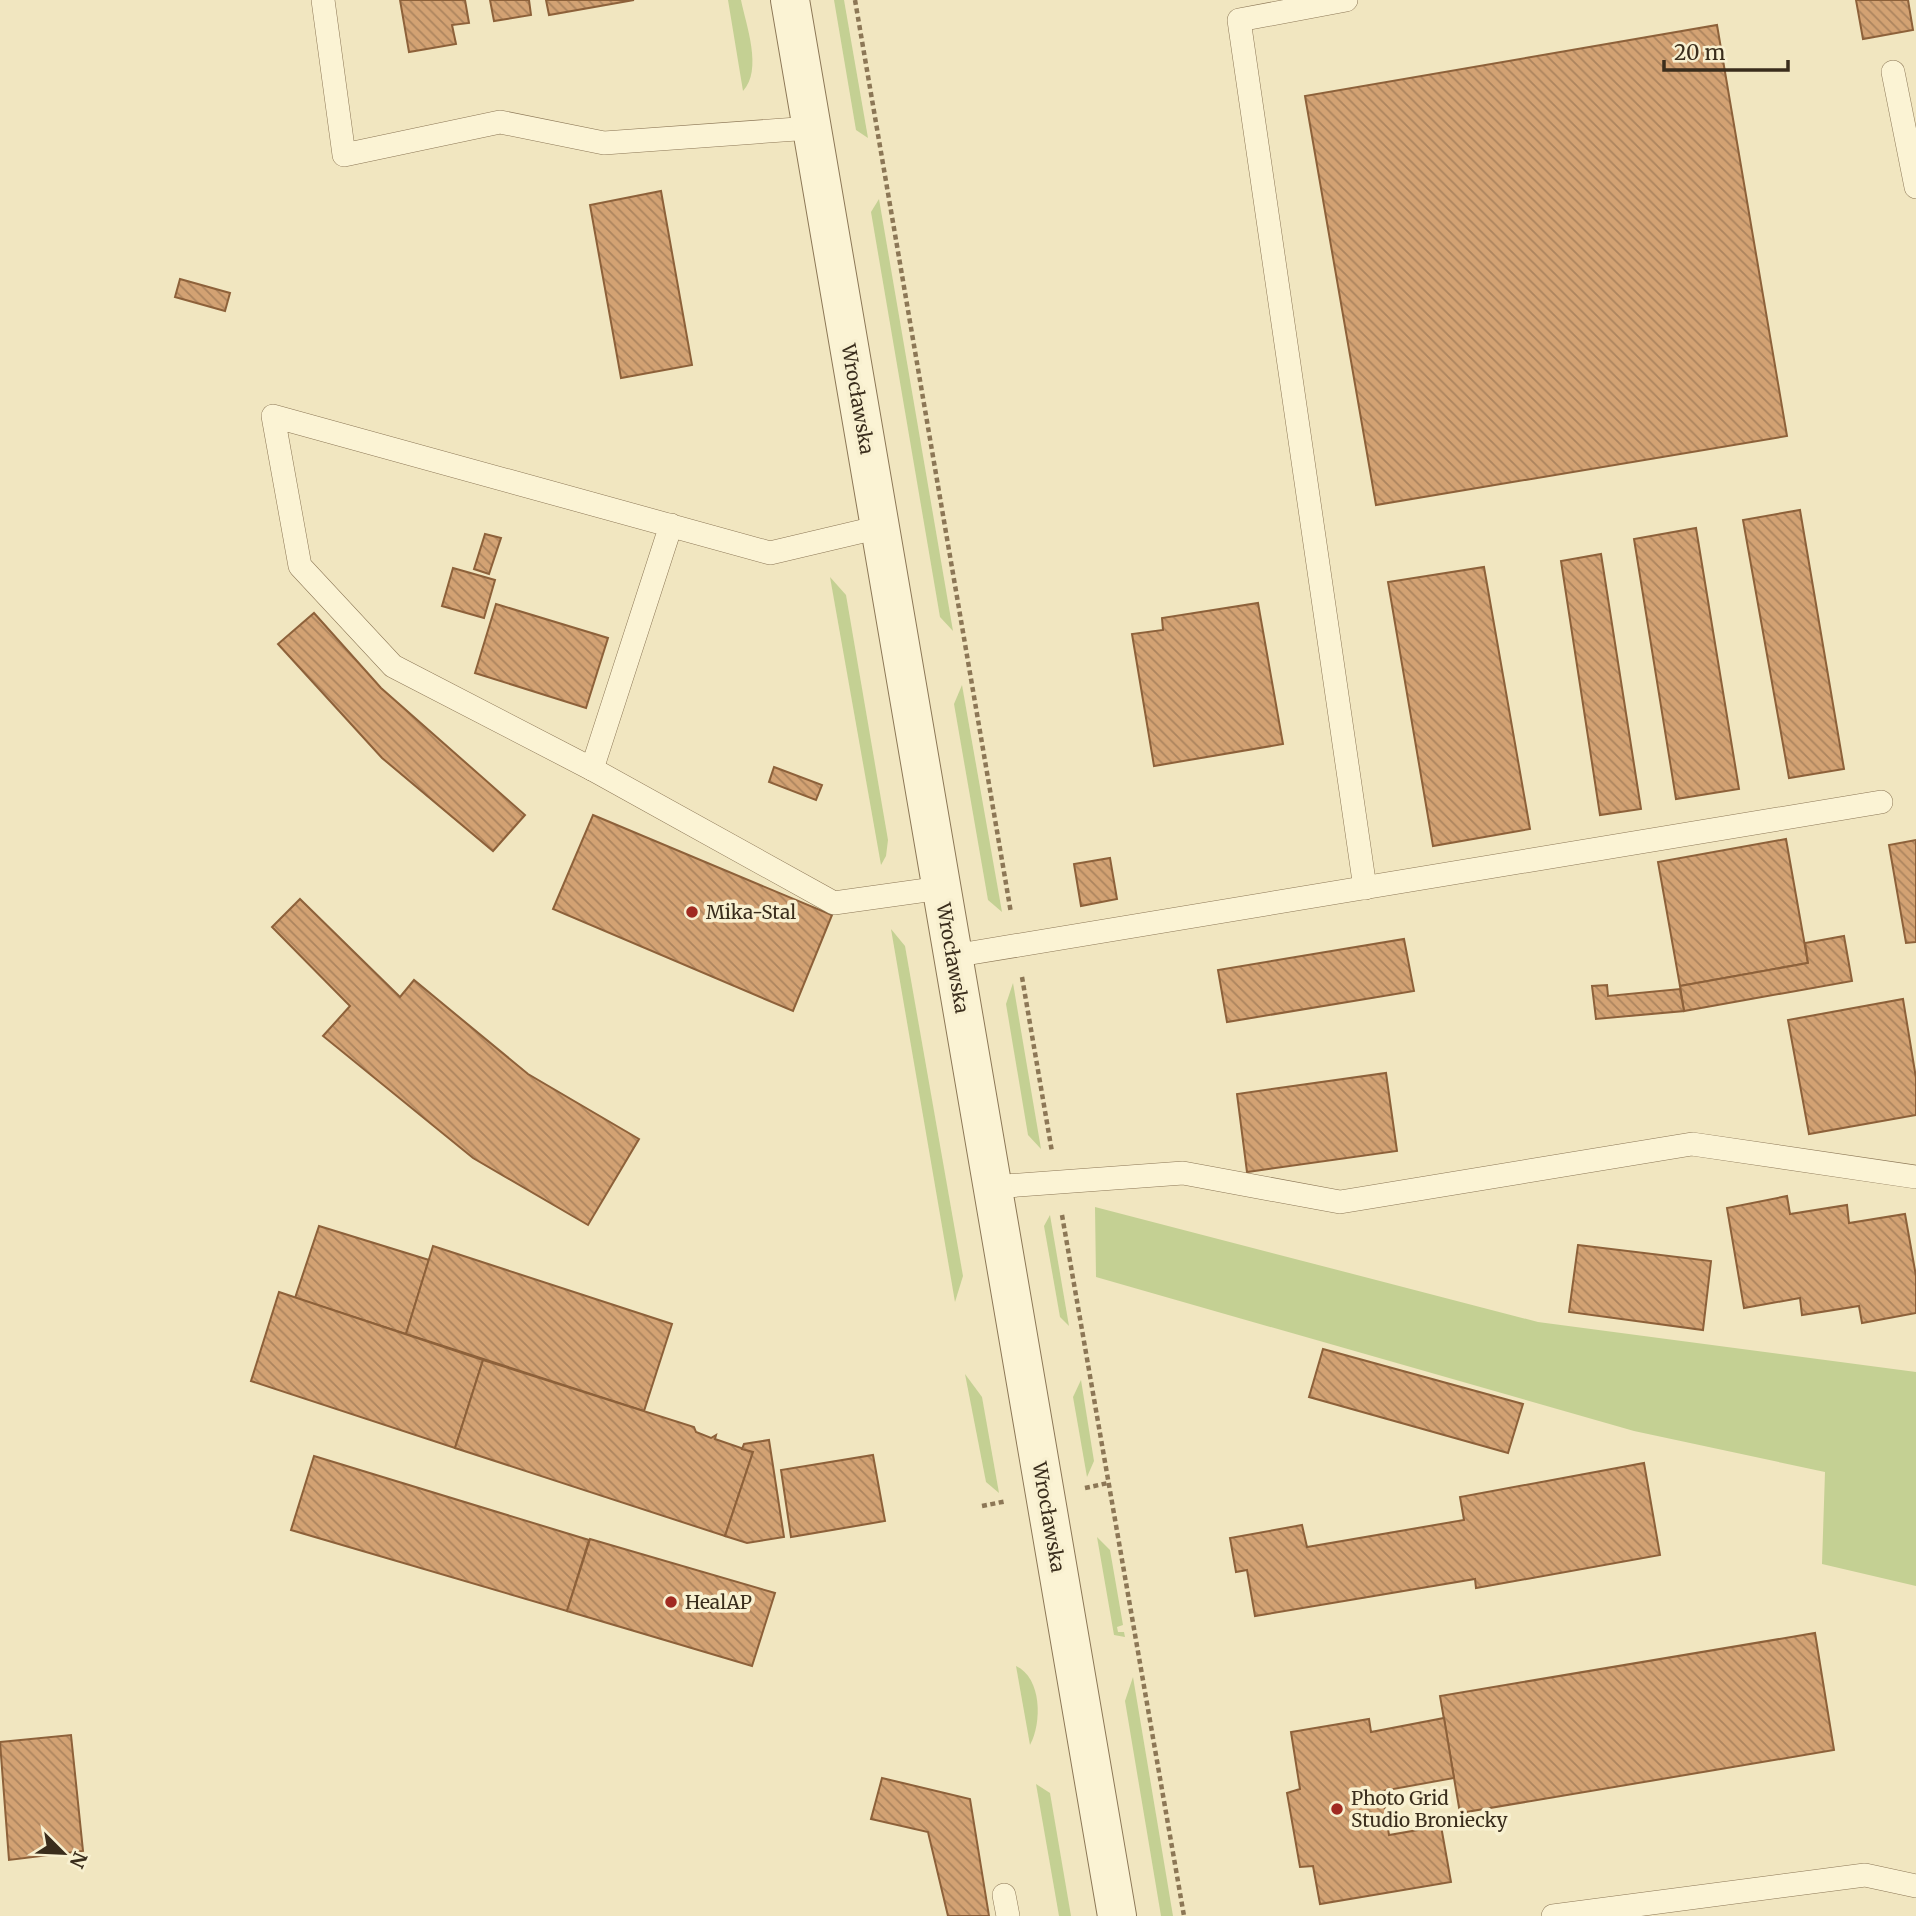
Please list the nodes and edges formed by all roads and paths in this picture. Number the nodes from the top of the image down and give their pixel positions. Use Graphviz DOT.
graph roads {
  1 [pos="323,0"];
  2 [pos="790,0"];
  3 [pos="1346,0"];
  4 [pos="1893,72"];
  5 [pos="811,128"];
  6 [pos="1916,187"];
  7 [pos="671,525"];
  8 [pos="880,527"];
  9 [pos="592,769"];
  10 [pos="1881,802"];
  11 [pos="941,888"];
  12 [pos="1365,888"];
  13 [pos="953,956"];
  14 [pos="1916,1177"];
  15 [pos="992,1186"];
  16 [pos="1916,1886"];
  17 [pos="1117,1916"];
  18 [pos="1553,1916"];
  1 -- 5 [label="lane"];
  2 -- 5 [label="street, Wrocławska"];
  3 -- 12 [label="lane"];
  4 -- 6 [label="lane"];
  5 -- 8 [label="street, Wrocławska"];
  7 -- 8 [label="lane"];
  7 -- 9 [label="lane"];
  7 -- 9 [label="lane"];
  8 -- 11 [label="street, Wrocławska"];
  9 -- 11 [label="lane"];
  10 -- 12 [label="lane"];
  11 -- 13 [label="street, Wrocławska"];
  12 -- 13 [label="lane"];
  13 -- 15 [label="street, Wrocławska"];
  14 -- 15 [label="lane"];
  15 -- 17 [label="street, Wrocławska"];
  16 -- 18 [label="lane"];
}
